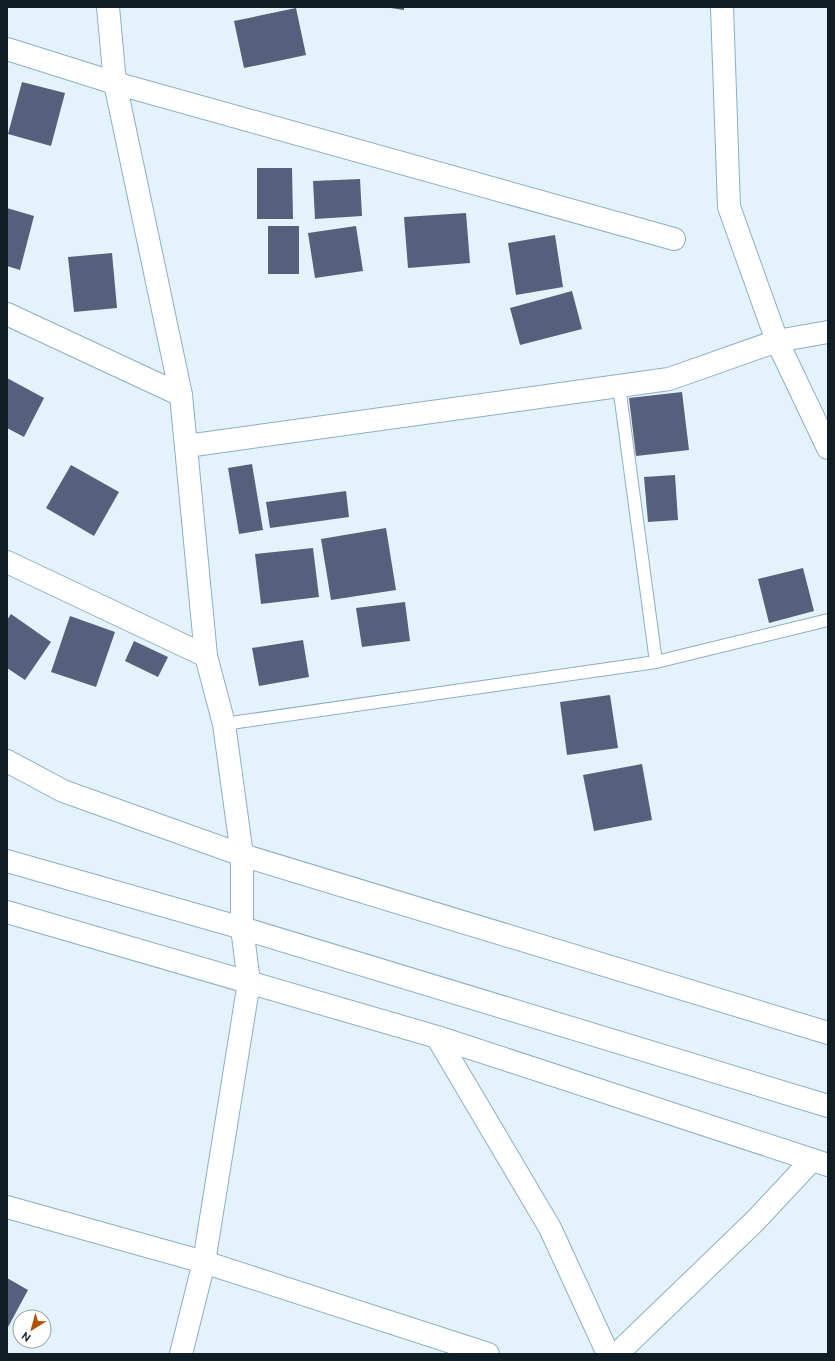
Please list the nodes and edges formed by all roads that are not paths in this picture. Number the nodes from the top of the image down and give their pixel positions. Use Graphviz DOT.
graph roads {
  1 [pos="108,7"];
  2 [pos="722,7"];
  3 [pos="7,49"];
  4 [pos="115,83"];
  5 [pos="674,239"];
  6 [pos="7,314"];
  7 [pos="828,332"];
  8 [pos="777,341"];
  9 [pos="619,386"];
  10 [pos="181,395"];
  11 [pos="187,446"];
  12 [pos="828,448"];
  13 [pos="7,562"];
  14 [pos="828,620"];
  15 [pos="206,656"];
  16 [pos="656,662"];
  17 [pos="224,724"];
  18 [pos="7,761"];
  19 [pos="242,855"];
  20 [pos="7,861"];
  21 [pos="7,912"];
  22 [pos="242,928"];
  23 [pos="249,982"];
  24 [pos="828,1033"];
  25 [pos="437,1037"];
  26 [pos="828,1106"];
  27 [pos="820,1163"];
  28 [pos="7,1207"];
  29 [pos="204,1262"];
  30 [pos="181,1354"];
  31 [pos="488,1354"];
  32 [pos="608,1354"];
  33 [pos="617,1354"];
  1 -- 4 [label="street"];
  2 -- 8 [label="street"];
  3 -- 4 [label="street"];
  4 -- 5 [label="street"];
  4 -- 10 [label="street"];
  6 -- 10 [label="street"];
  7 -- 8 [label="street"];
  8 -- 9 [label="street"];
  8 -- 12 [label="street"];
  9 -- 11 [label="street"];
  9 -- 16 [label="lane"];
  10 -- 11 [label="street"];
  11 -- 15 [label="street"];
  13 -- 15 [label="street"];
  14 -- 16 [label="lane"];
  15 -- 17 [label="street"];
  16 -- 17 [label="lane"];
  17 -- 19 [label="street"];
  18 -- 19 [label="street"];
  19 -- 22 [label="street"];
  19 -- 24 [label="street"];
  20 -- 22 [label="street"];
  21 -- 23 [label="street"];
  22 -- 23 [label="street"];
  22 -- 26 [label="street"];
  23 -- 25 [label="street"];
  23 -- 29 [label="street"];
  25 -- 27 [label="street"];
  25 -- 32 [label="street"];
  27 -- 33 [label="street"];
  28 -- 29 [label="street"];
  29 -- 30 [label="street"];
  29 -- 31 [label="street"];
}
